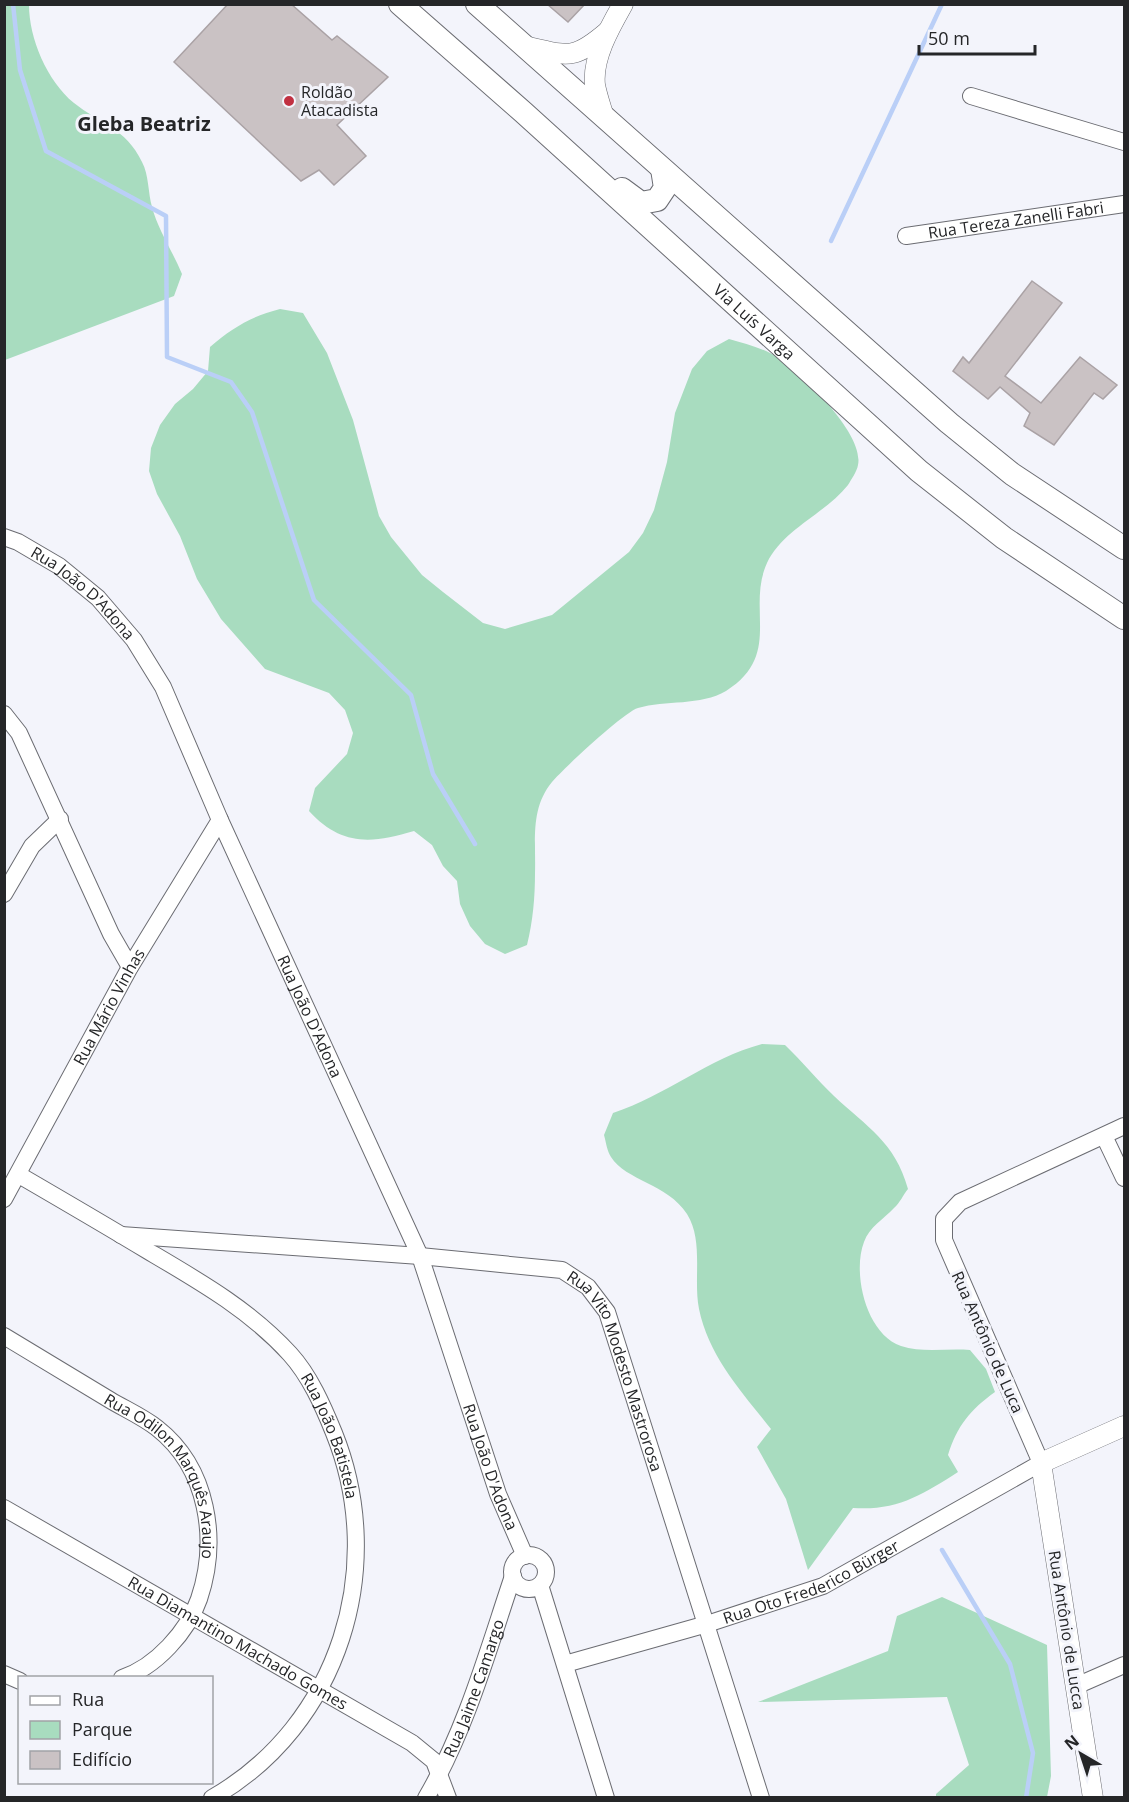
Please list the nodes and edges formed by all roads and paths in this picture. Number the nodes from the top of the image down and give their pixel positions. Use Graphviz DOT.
graph roads {
  1 [pos="399,4"];
  2 [pos="477,4"];
  3 [pos="623,4"];
  4 [pos="609,30"];
  5 [pos="524,46"];
  6 [pos="971,96"];
  7 [pos="604,117"];
  8 [pos="548,134"];
  9 [pos="1125,141"];
  10 [pos="662,169"];
  11 [pos="1125,204"];
  12 [pos="906,236"];
  13 [pos="4,537"];
  14 [pos="1125,548"];
  15 [pos="1125,618"];
  16 [pos="4,714"];
  17 [pos="60,819"];
  18 [pos="220,820"];
  19 [pos="4,894"];
  20 [pos="130,967"];
  21 [pos="1125,1126"];
  22 [pos="1104,1136"];
  23 [pos="19,1175"];
  24 [pos="1125,1178"];
  25 [pos="4,1199"];
  26 [pos="121,1235"];
  27 [pos="420,1256"];
  28 [pos="4,1336"];
  29 [pos="1125,1426"];
  30 [pos="1041,1463"];
  31 [pos="4,1508"];
  32 [pos="525,1556"];
  33 [pos="513,1576"];
  34 [pos="540,1585"];
  35 [pos="192,1618"];
  36 [pos="707,1624"];
  37 [pos="565,1664"];
  38 [pos="1125,1665"];
  39 [pos="4,1674"];
  40 [pos="124,1676"];
  41 [pos="18,1680"];
  42 [pos="1076,1686"];
  43 [pos="320,1690"];
  44 [pos="440,1774"];
  45 [pos="212,1797"];
  46 [pos="426,1797"];
  47 [pos="448,1797"];
  48 [pos="606,1797"];
  49 [pos="761,1797"];
  50 [pos="1093,1797"];
  1 -- 8 [label="main road, Via Luís Varga"];
  2 -- 5 [label="main road"];
  3 -- 4 [label="street"];
  4 -- 5 [label="street"];
  4 -- 7 [label="street"];
  5 -- 7 [label="main road"];
  6 -- 9 [label="street"];
  7 -- 10 [label="main road"];
  8 -- 10 [label="main road"];
  8 -- 15 [label="main road, Via Luís Varga"];
  10 -- 14 [label="main road"];
  11 -- 12 [label="street, Rua Tereza Zanelli Fabri"];
  13 -- 18 [label="street, Rua João D'Adona"];
  16 -- 17 [label="street"];
  17 -- 19 [label="street"];
  17 -- 20 [label="street"];
  18 -- 20 [label="street, Rua Mário Vinhas"];
  18 -- 27 [label="street, Rua João D'Adona"];
  20 -- 23 [label="street, Rua Mário Vinhas"];
  21 -- 22 [label="street"];
  22 -- 24 [label="street"];
  22 -- 30 [label="street, Rua Antônio de Luca"];
  23 -- 25 [label="street, Rua Mário Vinhas"];
  23 -- 26 [label="street, Rua João Batistela"];
  26 -- 27 [label="street, Rua Vito Modesto Mastrorosa"];
  26 -- 43 [label="street, Rua João Batistela"];
  27 -- 32 [label="street, Rua João D'Adona"];
  27 -- 36 [label="street, Rua Vito Modesto Mastrorosa"];
  28 -- 35 [label="street, Rua Odilon Marquês Araujo"];
  29 -- 30 [label="street"];
  30 -- 36 [label="street, Rua Oto Frederico Bürger"];
  30 -- 42 [label="street, Rua Antônio de Lucca"];
  31 -- 35 [label="street, Rua Diamantino Machado Gomes"];
  32 -- 33 [label="street"];
  32 -- 34 [label="street"];
  33 -- 34 [label="street"];
  33 -- 44 [label="street, Rua Jaime Camargo"];
  34 -- 37 [label="street"];
  35 -- 40 [label="street, Rua Odilon Marquês Araujo"];
  35 -- 43 [label="street, Rua Diamantino Machado Gomes"];
  36 -- 37 [label="street, Rua Oto Frederico Bürger"];
  36 -- 49 [label="street, Rua Vito Modesto Mastrorosa"];
  37 -- 48 [label="street"];
  38 -- 42 [label="street"];
  39 -- 41 [label="street"];
  42 -- 50 [label="street, Rua Antônio de Lucca"];
  43 -- 44 [label="street, Rua Diamantino Machado Gomes"];
  43 -- 45 [label="street, Rua João Batistela"];
  44 -- 46 [label="street, Rua Jaime Camargo"];
  44 -- 47 [label="street, Rua Diamantino Machado Gomes"];
}
